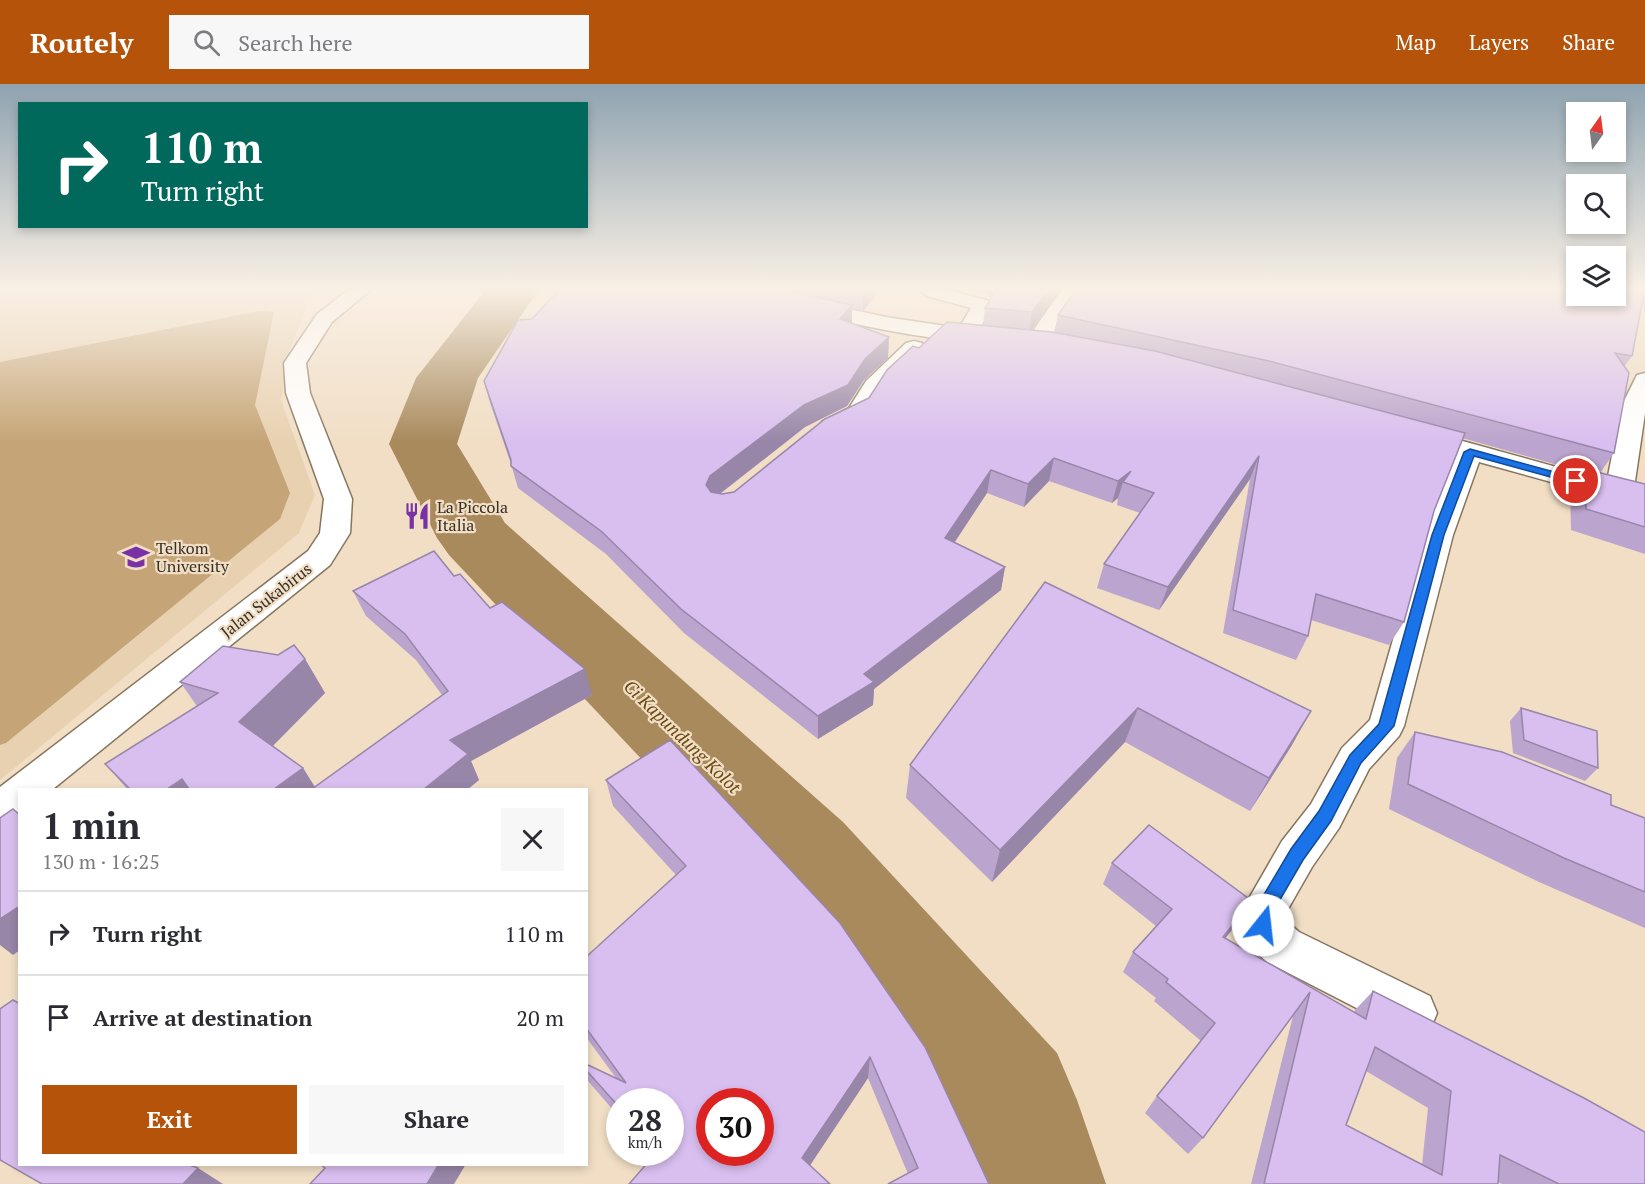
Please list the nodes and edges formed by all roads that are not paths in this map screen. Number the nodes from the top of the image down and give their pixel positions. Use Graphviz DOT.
graph roads {
  1 [pos="310,339"];
  2 [pos="923,339"];
  3 [pos="1006,339"];
  4 [pos="1028,339"];
  5 [pos="1645,380"];
  6 [pos="815,434"];
  7 [pos="1426,438"];
  8 [pos="1470,452"];
  9 [pos="1618,493"];
  10 [pos="1645,500"];
  11 [pos="26,788"];
  12 [pos="18,796"];
  13 [pos="0,809"];
  14 [pos="1450,1032"];
  1 -- 11 [label="street, Jalan Sukabirus"];
  2 -- 6 [label="street"];
  3 -- 4 [label="street"];
  5 -- 9 [label="street"];
  7 -- 8 [label="street"];
  8 -- 9 [label="street"];
  8 -- 14 [label="street"];
  9 -- 10 [label="street"];
  12 -- 13 [label="street"];
}
